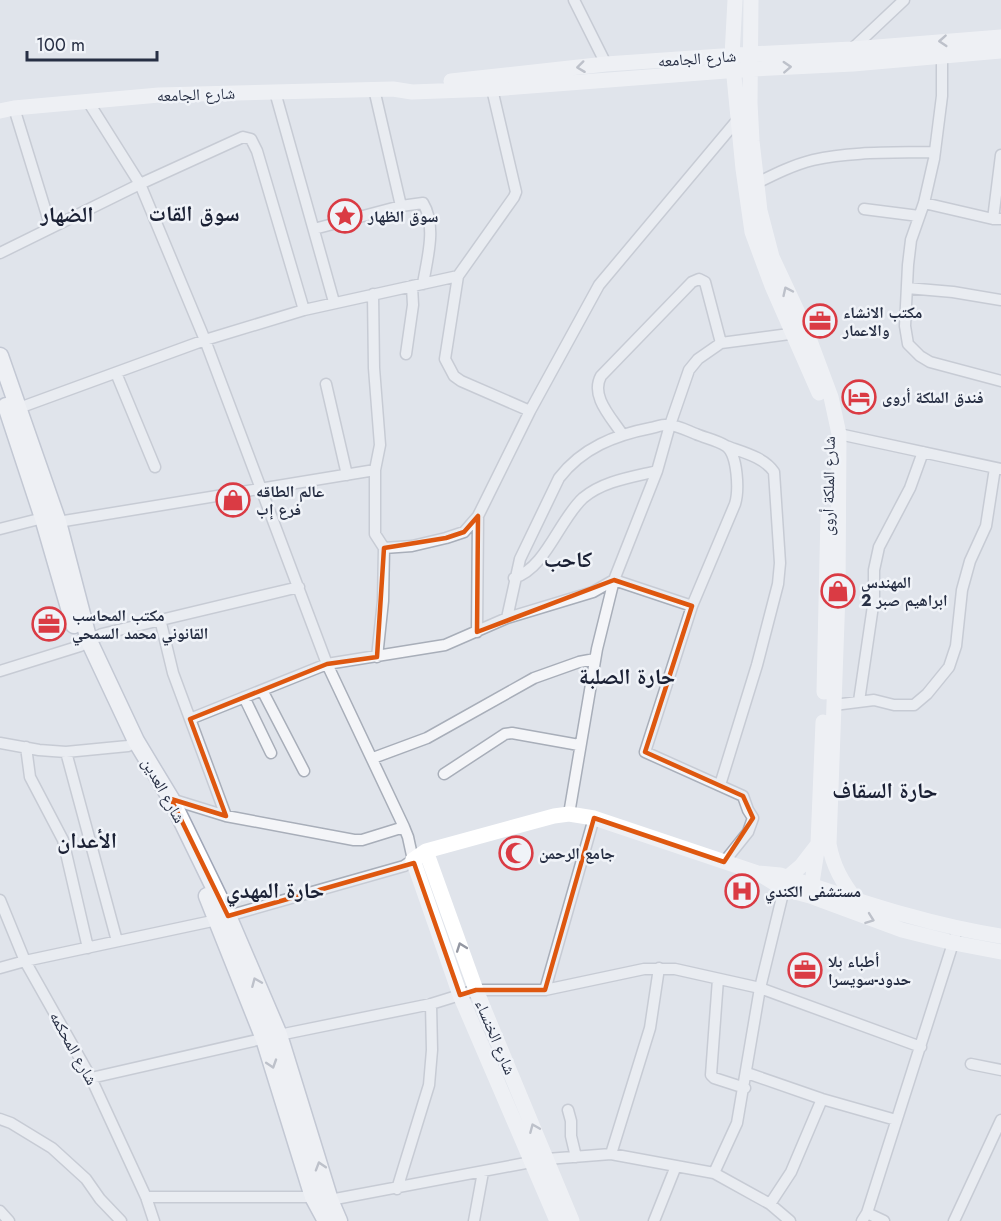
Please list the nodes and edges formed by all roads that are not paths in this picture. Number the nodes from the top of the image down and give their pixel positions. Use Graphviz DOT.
graph roads {
  1 [pos="574,0"];
  2 [pos="735,0"];
  3 [pos="751,0"];
  4 [pos="904,0"];
  5 [pos="1001,37"];
  6 [pos="852,49"];
  7 [pos="1001,51"];
  8 [pos="942,56"];
  9 [pos="751,61"];
  10 [pos="733,63"];
  11 [pos="606,64"];
  12 [pos="374,89"];
  13 [pos="393,89"];
  14 [pos="492,89"];
  15 [pos="275,92"];
  16 [pos="88,103"];
  17 [pos="750,103"];
  18 [pos="7,110"];
  19 [pos="739,119"];
  20 [pos="935,152"];
  21 [pos="1001,155"];
  22 [pos="757,183"];
  23 [pos="140,184"];
  24 [pos="924,202"];
  25 [pos="401,206"];
  26 [pos="864,209"];
  27 [pos="919,216"];
  28 [pos="997,219"];
  29 [pos="51,228"];
  30 [pos="314,229"];
  31 [pos="0,253"];
  32 [pos="458,276"];
  33 [pos="418,285"];
  34 [pos="907,288"];
  35 [pos="373,294"];
  36 [pos="1001,300"];
  37 [pos="334,302"];
  38 [pos="304,310"];
  39 [pos="800,332"];
  40 [pos="205,340"];
  41 [pos="721,343"];
  42 [pos="406,354"];
  43 [pos="0,356"];
  44 [pos="116,373"];
  45 [pos="1001,381"];
  46 [pos="326,384"];
  47 [pos="0,388"];
  48 [pos="530,411"];
  49 [pos="9,413"];
  50 [pos="670,424"];
  51 [pos="622,434"];
  52 [pos="839,434"];
  53 [pos="726,446"];
  54 [pos="923,452"];
  55 [pos="155,467"];
  56 [pos="998,469"];
  57 [pos="375,470"];
  58 [pos="657,471"];
  59 [pos="348,475"];
  60 [pos="260,490"];
  61 [pos="478,516"];
  62 [pos="51,520"];
  63 [pos="0,529"];
  64 [pos="384,548"];
  65 [pos="514,578"];
  66 [pos="614,580"];
  67 [pos="299,587"];
  68 [pos="692,606"];
  69 [pos="507,618"];
  70 [pos="160,619"];
  71 [pos="477,632"];
  72 [pos="84,644"];
  73 [pos="377,657"];
  74 [pos="595,659"];
  75 [pos="327,664"];
  76 [pos="0,671"];
  77 [pos="262,690"];
  78 [pos="244,697"];
  79 [pos="859,701"];
  80 [pos="834,705"];
  81 [pos="190,719"];
  82 [pos="0,743"];
  83 [pos="132,744"];
  84 [pos="579,745"];
  85 [pos="26,747"];
  86 [pos="66,752"];
  87 [pos="271,753"];
  88 [pos="373,758"];
  89 [pos="304,771"];
  90 [pos="444,774"];
  91 [pos="720,786"];
  92 [pos="171,799"];
  93 [pos="569,814"];
  94 [pos="226,816"];
  95 [pos="594,818"];
  96 [pos="406,832"];
  97 [pos="823,844"];
  98 [pos="426,851"];
  99 [pos="413,860"];
  100 [pos="724,862"];
  101 [pos="786,883"];
  102 [pos="811,891"];
  103 [pos="856,900"];
  104 [pos="1,907"];
  105 [pos="223,918"];
  106 [pos="955,936"];
  107 [pos="1001,936"];
  108 [pos="117,942"];
  109 [pos="88,948"];
  110 [pos="1001,952"];
  111 [pos="25,961"];
  112 [pos="0,968"];
  113 [pos="659,968"];
  114 [pos="718,979"];
  115 [pos="760,988"];
  116 [pos="476,990"];
  117 [pos="545,990"];
  118 [pos="460,995"];
  119 [pos="431,1004"];
  120 [pos="271,1037"];
  121 [pos="921,1047"];
  122 [pos="971,1064"];
  123 [pos="1001,1070"];
  124 [pos="747,1073"];
  125 [pos="92,1078"];
  126 [pos="745,1088"];
  127 [pos="822,1100"];
  128 [pos="568,1110"];
  129 [pos="0,1119"];
  130 [pos="896,1120"];
  131 [pos="1001,1120"];
  132 [pos="611,1154"];
  133 [pos="576,1157"];
  134 [pos="540,1161"];
  135 [pos="676,1166"];
  136 [pos="483,1172"];
  137 [pos="714,1173"];
  138 [pos="397,1189"];
  139 [pos="146,1197"];
  140 [pos="313,1197"];
  141 [pos="330,1200"];
  142 [pos="770,1204"];
  143 [pos="0,1211"];
  144 [pos="864,1217"];
  145 [pos="556,1220"];
  146 [pos="9,1221"];
  147 [pos="121,1221"];
  148 [pos="154,1221"];
  149 [pos="326,1221"];
  150 [pos="339,1221"];
  151 [pos="474,1221"];
  152 [pos="572,1221"];
  153 [pos="654,1221"];
  154 [pos="790,1221"];
  155 [pos="884,1221"];
  156 [pos="954,1221"];
  1 -- 11 [label="street"];
  2 -- 10 [label="street, شارع الملكة أروى"];
  3 -- 9 [label="street, شارع الملكة أروى"];
  4 -- 6 [label="street"];
  5 -- 6 [label="street, شارع الجامعه, one-way"];
  6 -- 9 [label="street, شارع الجامعه"];
  7 -- 8 [label="street, شارع الجامعه"];
  9 -- 8 [label="street, شارع الجامعه, one-way"];
  8 -- 20 [label="street"];
  9 -- 10 [label="street, شارع الجامعه"];
  9 -- 17 [label="street, شارع الملكة أروى"];
  10 -- 11 [label="street, شارع الجامعه"];
  10 -- 14 [label="street, شارع الجامعه"];
  10 -- 19 [label="street, شارع الملكة أروى"];
  11 -- 13 [label="street, شارع الجامعه, one-way"];
  12 -- 13 [label="street, شارع الجامعه"];
  12 -- 15 [label="street, شارع الجامعه"];
  12 -- 25 [label="street"];
  13 -- 14 [label="street, شارع الجامعه"];
  14 -- 32 [label="street"];
  15 -- 16 [label="street, شارع الجامعه"];
  15 -- 30 [label="street"];
  16 -- 18 [label="street, شارع الجامعه"];
  16 -- 23 [label="street"];
  17 -- 19 [label="street"];
  17 -- 22 [label="street, شارع الملكة أروى"];
  18 -- 29 [label="street"];
  19 -- 39 [label="street, شارع الملكة أروى"];
  19 -- 48 [label="street"];
  20 -- 22 [label="street"];
  20 -- 24 [label="street"];
  21 -- 28 [label="street"];
  39 -- 22 [label="street, شارع الملكة أروى, one-way"];
  23 -- 29 [label="street"];
  23 -- 38 [label="street"];
  23 -- 40 [label="street"];
  24 -- 27 [label="street"];
  24 -- 28 [label="street"];
  25 -- 30 [label="street"];
  25 -- 33 [label="street"];
  26 -- 27 [label="street"];
  27 -- 34 [label="street"];
  29 -- 31 [label="street"];
  30 -- 37 [label="street"];
  32 -- 33 [label="street"];
  32 -- 48 [label="street"];
  33 -- 35 [label="street"];
  33 -- 42 [label="street"];
  34 -- 36 [label="street"];
  34 -- 45 [label="street"];
  35 -- 37 [label="street"];
  35 -- 57 [label="street"];
  37 -- 38 [label="street"];
  38 -- 40 [label="street"];
  39 -- 41 [label="street"];
  39 -- 52 [label="street, شارع الملكة أروى"];
  39 -- 97 [label="street, شارع الملكة أروى"];
  40 -- 44 [label="street"];
  40 -- 60 [label="street"];
  41 -- 50 [label="street"];
  41 -- 51 [label="street"];
  43 -- 49 [label="main road, شارع العدين"];
  44 -- 49 [label="street"];
  44 -- 55 [label="street"];
  46 -- 59 [label="street"];
  47 -- 49 [label="main road, شارع العدين"];
  48 -- 61 [label="street"];
  49 -- 62 [label="main road, شارع العدين"];
  50 -- 51 [label="street"];
  50 -- 53 [label="street"];
  50 -- 58 [label="street"];
  51 -- 65 [label="street"];
  52 -- 54 [label="street"];
  52 -- 80 [label="street, شارع الملكة أروى"];
  53 -- 68 [label="street"];
  53 -- 91 [label="street"];
  54 -- 56 [label="street"];
  54 -- 79 [label="street"];
  56 -- 79 [label="street"];
  57 -- 59 [label="street"];
  57 -- 64 [label="street"];
  58 -- 65 [label="street"];
  58 -- 66 [label="street"];
  59 -- 60 [label="street"];
  60 -- 62 [label="street"];
  60 -- 67 [label="street"];
  61 -- 64 [label="street"];
  61 -- 71 [label="street"];
  62 -- 63 [label="street"];
  62 -- 72 [label="main road, شارع العدين"];
  64 -- 73 [label="street"];
  65 -- 69 [label="street"];
  66 -- 68 [label="street"];
  66 -- 69 [label="street"];
  66 -- 74 [label="street"];
  67 -- 70 [label="street"];
  67 -- 75 [label="street"];
  68 -- 91 [label="street"];
  69 -- 71 [label="street"];
  70 -- 72 [label="street"];
  70 -- 81 [label="street"];
  71 -- 73 [label="street"];
  72 -- 76 [label="street"];
  72 -- 83 [label="main road, شارع العدين"];
  73 -- 75 [label="street"];
  74 -- 84 [label="street"];
  74 -- 88 [label="street"];
  75 -- 77 [label="street"];
  75 -- 88 [label="street"];
  77 -- 78 [label="street"];
  77 -- 89 [label="street"];
  78 -- 81 [label="street"];
  78 -- 87 [label="street"];
  79 -- 80 [label="street"];
  80 -- 97 [label="street, شارع الملكة أروى"];
  81 -- 94 [label="street"];
  82 -- 85 [label="street"];
  83 -- 86 [label="street"];
  83 -- 92 [label="main road, شارع العدين"];
  83 -- 105 [label="main road, شارع العدين"];
  84 -- 90 [label="street"];
  84 -- 93 [label="street"];
  85 -- 86 [label="street"];
  85 -- 109 [label="street"];
  86 -- 108 [label="street"];
  88 -- 96 [label="street"];
  91 -- 100 [label="street"];
  92 -- 94 [label="street"];
  92 -- 105 [label="main road, شارع العدين"];
  93 -- 95 [label="street"];
  93 -- 98 [label="street"];
  94 -- 96 [label="street"];
  95 -- 100 [label="street"];
  95 -- 117 [label="street"];
  96 -- 98 [label="street"];
  96 -- 99 [label="street"];
  97 -- 101 [label="street"];
  97 -- 102 [label="street, شارع الملكة أروى"];
  97 -- 103 [label="street"];
  98 -- 99 [label="street"];
  116 -- 98 [label="street, شارع الخنساء, one-way"];
  99 -- 105 [label="street"];
  99 -- 118 [label="street, شارع الخنساء"];
  100 -- 101 [label="street"];
  101 -- 102 [label="street"];
  101 -- 115 [label="street"];
  102 -- 103 [label="street"];
  102 -- 106 [label="street, one-way"];
  103 -- 106 [label="street"];
  104 -- 111 [label="street, شارع المحكمه"];
  105 -- 108 [label="street"];
  105 -- 120 [label="main road, شارع العدين"];
  106 -- 107 [label="street"];
  106 -- 110 [label="street"];
  106 -- 121 [label="street"];
  108 -- 109 [label="street"];
  109 -- 111 [label="street"];
  111 -- 112 [label="street"];
  111 -- 125 [label="street, شارع المحكمه"];
  113 -- 114 [label="street"];
  113 -- 117 [label="street"];
  113 -- 132 [label="street"];
  114 -- 115 [label="street"];
  114 -- 126 [label="street"];
  115 -- 121 [label="street"];
  115 -- 124 [label="street"];
  116 -- 117 [label="street"];
  116 -- 118 [label="street"];
  134 -- 116 [label="street, شارع الخنساء, one-way"];
  118 -- 119 [label="street"];
  118 -- 134 [label="street, شارع الخنساء"];
  119 -- 120 [label="street"];
  119 -- 138 [label="street"];
  120 -- 125 [label="street"];
  120 -- 140 [label="main road, شارع العدين, one-way"];
  141 -- 120 [label="main road, شارع العدين, one-way"];
  121 -- 130 [label="street"];
  122 -- 123 [label="street"];
  124 -- 126 [label="street"];
  124 -- 127 [label="street"];
  125 -- 139 [label="street, شارع المحكمه"];
  126 -- 137 [label="street"];
  127 -- 130 [label="street"];
  127 -- 142 [label="street"];
  128 -- 133 [label="street"];
  129 -- 147 [label="street"];
  130 -- 144 [label="street"];
  131 -- 156 [label="street"];
  132 -- 133 [label="street"];
  132 -- 135 [label="street"];
  133 -- 134 [label="street"];
  134 -- 136 [label="street"];
  134 -- 145 [label="street, شارع الخنساء"];
  134 -- 152 [label="street, شارع الخنساء"];
  135 -- 137 [label="street"];
  135 -- 153 [label="street"];
  136 -- 138 [label="street"];
  136 -- 151 [label="street"];
  137 -- 142 [label="street"];
  138 -- 141 [label="street"];
  139 -- 140 [label="street"];
  139 -- 148 [label="street, شارع المحكمه"];
  140 -- 149 [label="main road, شارع العدين"];
  141 -- 150 [label="main road, شارع العدين"];
  142 -- 154 [label="street"];
  143 -- 146 [label="street"];
  144 -- 155 [label="street"];
}
